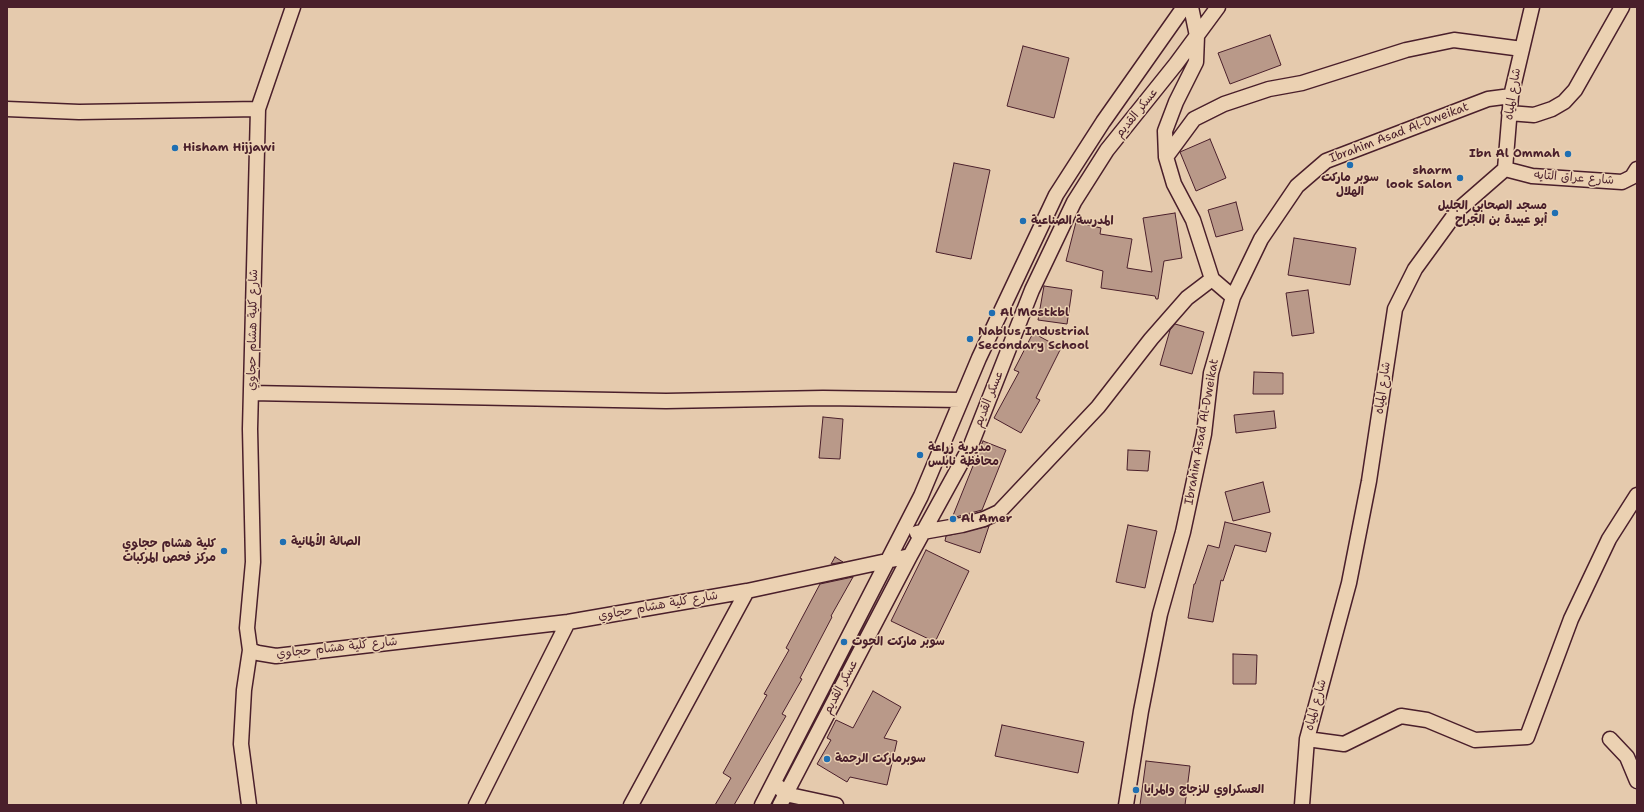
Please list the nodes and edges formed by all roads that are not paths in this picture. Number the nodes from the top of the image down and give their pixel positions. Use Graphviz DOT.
graph roads {
  1 [pos="293,7"];
  2 [pos="1184,7"];
  3 [pos="1191,7"];
  4 [pos="1218,7"];
  5 [pos="1532,7"];
  6 [pos="1622,7"];
  7 [pos="1197,36"];
  8 [pos="1522,49"];
  9 [pos="1511,96"];
  10 [pos="7,109"];
  11 [pos="258,109"];
  12 [pos="1509,112"];
  13 [pos="1166,157"];
  14 [pos="1637,168"];
  15 [pos="1505,169"];
  16 [pos="1212,279"];
  17 [pos="1233,297"];
  18 [pos="251,393"];
  19 [pos="961,400"];
  20 [pos="1637,495"];
  21 [pos="923,533"];
  22 [pos="901,534"];
  23 [pos="910,556"];
  24 [pos="887,561"];
  25 [pos="747,591"];
  26 [pos="568,622"];
  27 [pos="250,650"];
  28 [pos="1307,739"];
  29 [pos="1610,739"];
  30 [pos="774,781"];
  31 [pos="1637,781"];
  32 [pos="782,800"];
  33 [pos="249,805"];
  34 [pos="476,805"];
  35 [pos="631,805"];
  36 [pos="762,805"];
  37 [pos="836,805"];
  38 [pos="1126,805"];
  39 [pos="1302,805"];
  1 -- 11 [label="street, شارع كلية هشام حجاوي"];
  2 -- 19 [label="street, عسكر القديم"];
  3 -- 7 [label="street"];
  4 -- 7 [label="street, عسكر القديم"];
  5 -- 8 [label="street, شارع المياه"];
  6 -- 12 [label="street"];
  7 -- 13 [label="street"];
  7 -- 21 [label="street, عسكر القديم"];
  8 -- 9 [label="street, شارع المياه"];
  8 -- 13 [label="street"];
  9 -- 12 [label="street, شارع المياه"];
  9 -- 17 [label="street, Ibrahim Asad Al-Dweikat"];
  10 -- 11 [label="street"];
  11 -- 18 [label="street, شارع كلية هشام حجاوي"];
  12 -- 15 [label="street, شارع المياه"];
  13 -- 16 [label="street"];
  14 -- 15 [label="street, شارع عراق التايه"];
  15 -- 28 [label="street, شارع المياه"];
  16 -- 17 [label="street"];
  16 -- 21 [label="street"];
  17 -- 38 [label="street, Ibrahim Asad Al-Dweikat"];
  18 -- 19 [label="street"];
  18 -- 27 [label="street, شارع كلية هشام حجاوي"];
  19 -- 22 [label="street, عسكر القديم"];
  20 -- 28 [label="street"];
  21 -- 22 [label="street"];
  21 -- 23 [label="street, عسكر القديم"];
  22 -- 24 [label="street, عسكر القديم"];
  23 -- 24 [label="street, شارع كلية هشام حجاوي"];
  23 -- 32 [label="street, عسكر القديم"];
  24 -- 25 [label="street, شارع كلية هشام حجاوي"];
  24 -- 30 [label="street, عسكر القديم"];
  25 -- 26 [label="street, شارع كلية هشام حجاوي"];
  25 -- 35 [label="street"];
  26 -- 27 [label="street, شارع كلية هشام حجاوي"];
  26 -- 34 [label="street"];
  27 -- 33 [label="street"];
  28 -- 39 [label="street, شارع المياه"];
  29 -- 31 [label="street"];
  30 -- 32 [label="street"];
  30 -- 36 [label="street, عسكر القديم"];
  32 -- 37 [label="street"];
}
